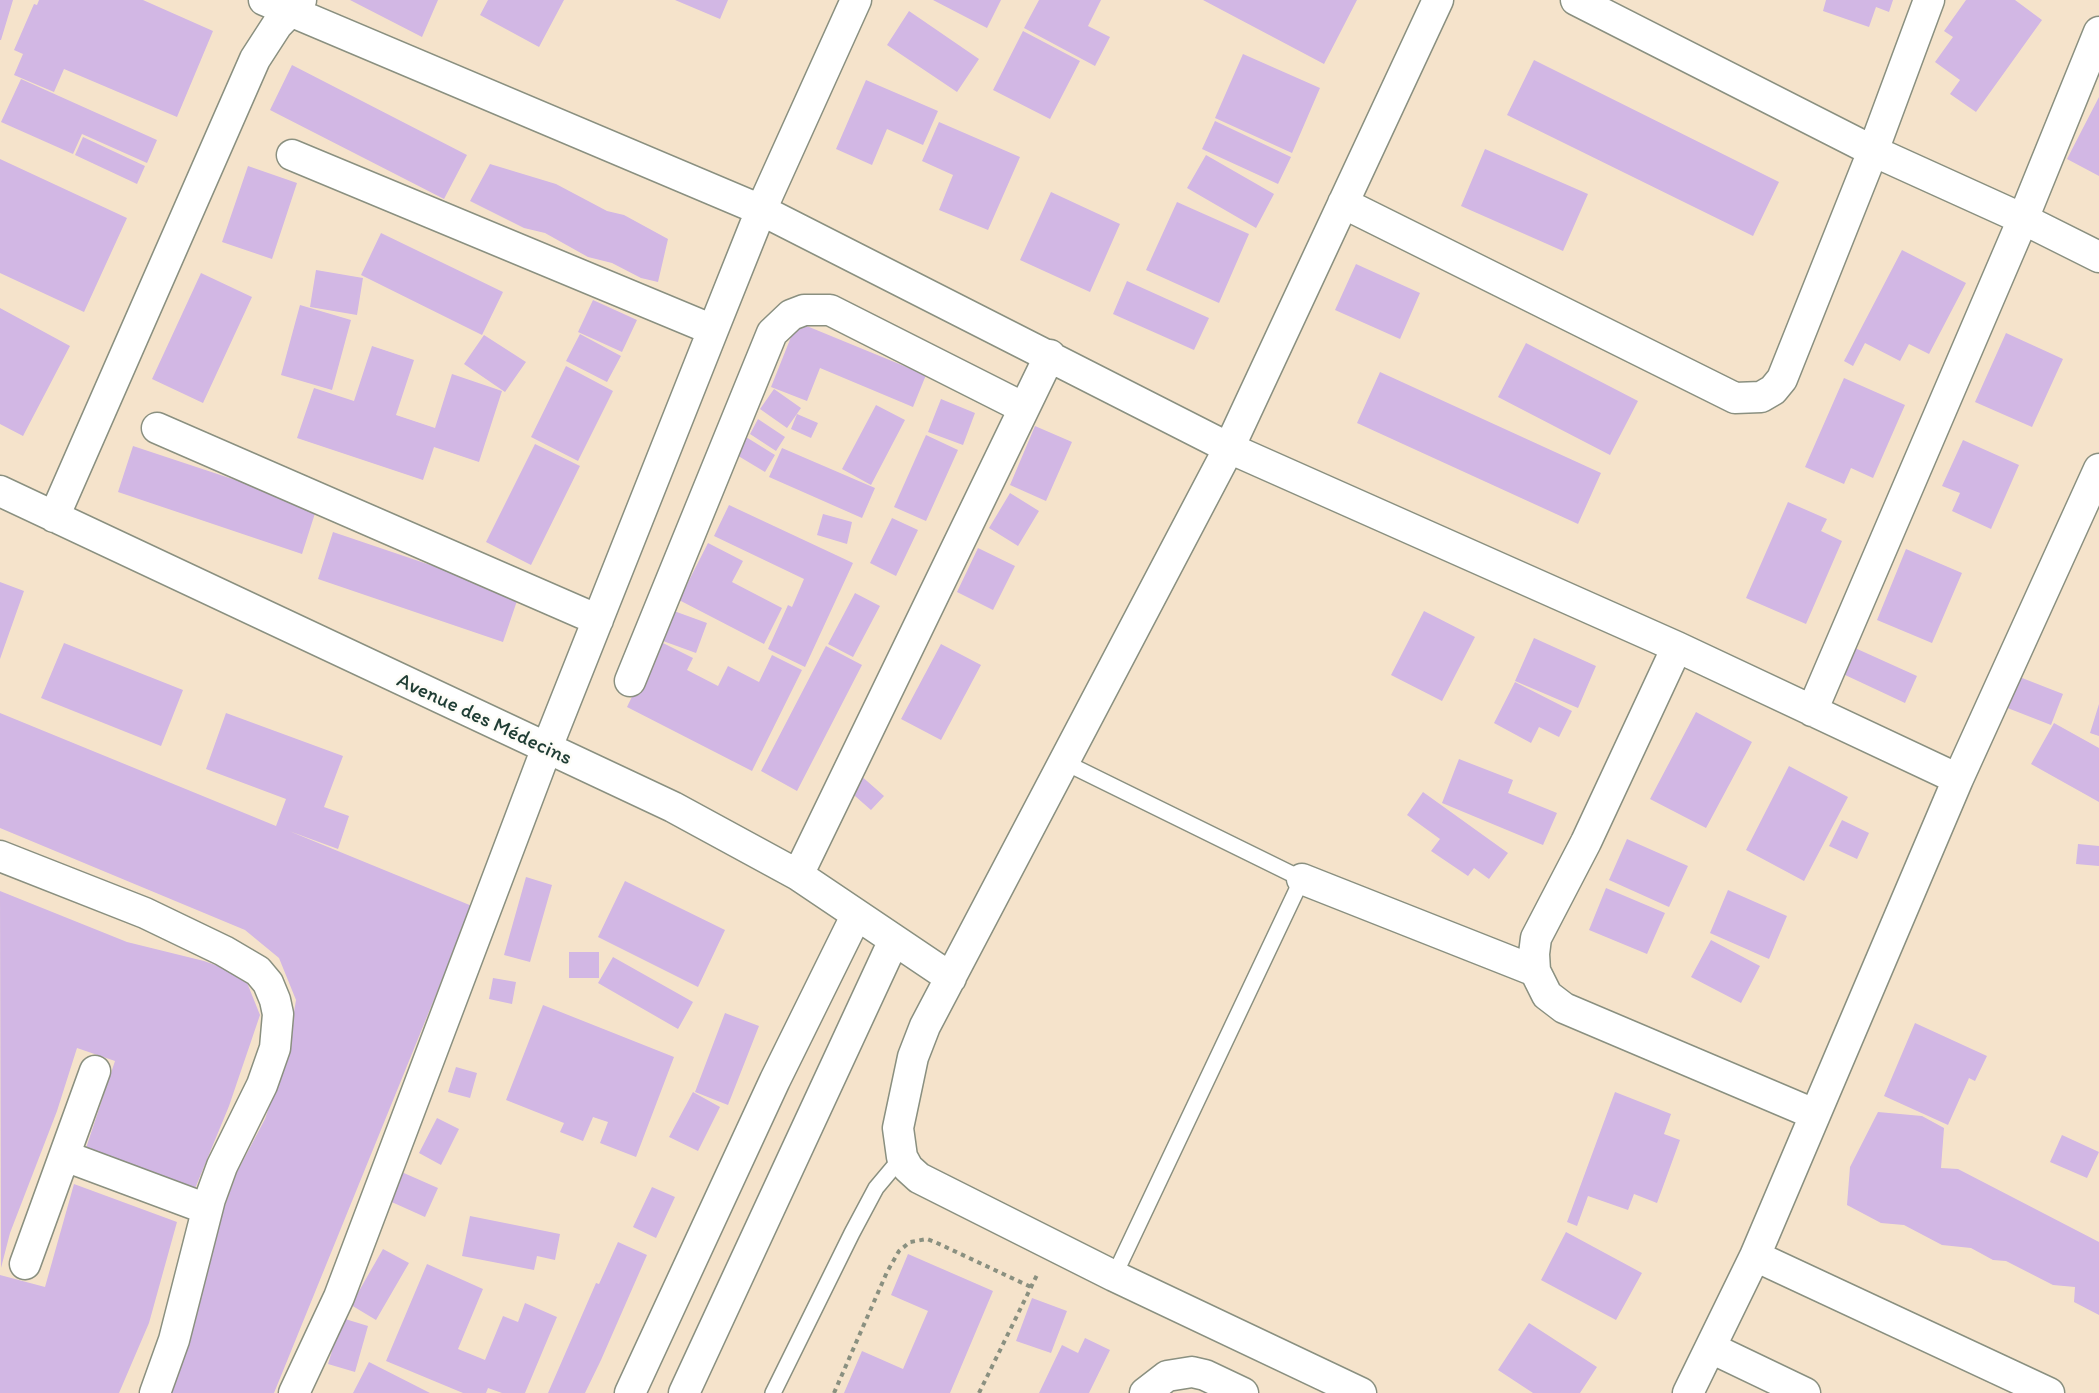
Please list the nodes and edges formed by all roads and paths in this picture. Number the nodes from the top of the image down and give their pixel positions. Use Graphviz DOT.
graph roads {
  1 [pos="264,0"];
  2 [pos="856,0"];
  3 [pos="1438,0"];
  4 [pos="1576,0"];
  5 [pos="1929,0"];
  6 [pos="296,5"];
  7 [pos="2099,32"];
  8 [pos="1873,151"];
  9 [pos="292,155"];
  10 [pos="1343,204"];
  11 [pos="761,210"];
  12 [pos="2022,219"];
  13 [pos="2099,257"];
  14 [pos="713,330"];
  15 [pos="1050,355"];
  16 [pos="1024,408"];
  17 [pos="157,428"];
  18 [pos="1229,448"];
  19 [pos="2099,469"];
  20 [pos="0,491"];
  21 [pos="54,517"];
  22 [pos="598,620"];
  23 [pos="1677,647"];
  24 [pos="630,681"];
  25 [pos="1812,711"];
  26 [pos="546,750"];
  27 [pos="1064,762"];
  28 [pos="1958,779"];
  29 [pos="0,856"];
  30 [pos="798,875"];
  31 [pos="1302,879"];
  32 [pos="855,916"];
  33 [pos="894,940"];
  34 [pos="1535,971"];
  35 [pos="951,978"];
  36 [pos="95,1071"];
  37 [pos="1814,1114"];
  38 [pos="65,1156"];
  39 [pos="902,1156"];
  40 [pos="207,1209"];
  41 [pos="1755,1256"];
  42 [pos="25,1264"];
  43 [pos="1114,1276"];
  44 [pos="1711,1348"];
  45 [pos="155,1393"];
  46 [pos="294,1393"];
  47 [pos="630,1393"];
  48 [pos="684,1393"];
  49 [pos="773,1393"];
  50 [pos="834,1393"];
  51 [pos="979,1393"];
  52 [pos="1145,1393"];
  53 [pos="1243,1393"];
  54 [pos="1361,1393"];
  55 [pos="1688,1393"];
  56 [pos="1805,1393"];
  57 [pos="2049,1393"];
  1 -- 6 [label="street"];
  2 -- 11 [label="street"];
  3 -- 10 [label="street"];
  4 -- 8 [label="street"];
  5 -- 8 [label="street"];
  6 -- 11 [label="street"];
  6 -- 21 [label="street"];
  7 -- 12 [label="street"];
  8 -- 10 [label="street"];
  8 -- 12 [label="street"];
  9 -- 14 [label="street"];
  10 -- 18 [label="street"];
  11 -- 14 [label="street"];
  11 -- 15 [label="street"];
  12 -- 13 [label="street"];
  12 -- 25 [label="street"];
  14 -- 22 [label="street"];
  15 -- 16 [label="street"];
  15 -- 18 [label="street"];
  16 -- 24 [label="street"];
  16 -- 30 [label="street"];
  17 -- 22 [label="street"];
  18 -- 23 [label="street"];
  18 -- 27 [label="street"];
  19 -- 28 [label="street"];
  20 -- 21 [label="street, Avenue des Médecins"];
  21 -- 26 [label="street, Avenue des Médecins"];
  22 -- 26 [label="street"];
  23 -- 25 [label="street"];
  23 -- 34 [label="street"];
  25 -- 28 [label="street"];
  26 -- 30 [label="street, Avenue des Médecins"];
  26 -- 46 [label="street"];
  27 -- 31 [label="lane"];
  27 -- 35 [label="street"];
  28 -- 37 [label="street"];
  29 -- 40 [label="street"];
  30 -- 32 [label="street, Avenue des Médecins"];
  31 -- 34 [label="street"];
  31 -- 43 [label="lane"];
  32 -- 33 [label="street, Avenue des Médecins"];
  32 -- 47 [label="street"];
  33 -- 35 [label="street, Avenue des Médecins"];
  33 -- 48 [label="street"];
  34 -- 37 [label="street"];
  35 -- 39 [label="street"];
  36 -- 38 [label="street"];
  37 -- 41 [label="street"];
  38 -- 40 [label="street"];
  38 -- 42 [label="street"];
  39 -- 43 [label="street"];
  39 -- 49 [label="lane"];
  40 -- 45 [label="street"];
  41 -- 44 [label="street"];
  41 -- 57 [label="street"];
  43 -- 54 [label="street"];
  44 -- 55 [label="street"];
  44 -- 56 [label="street"];
  50 -- 51 [label="path"];
  52 -- 53 [label="street"];
}
